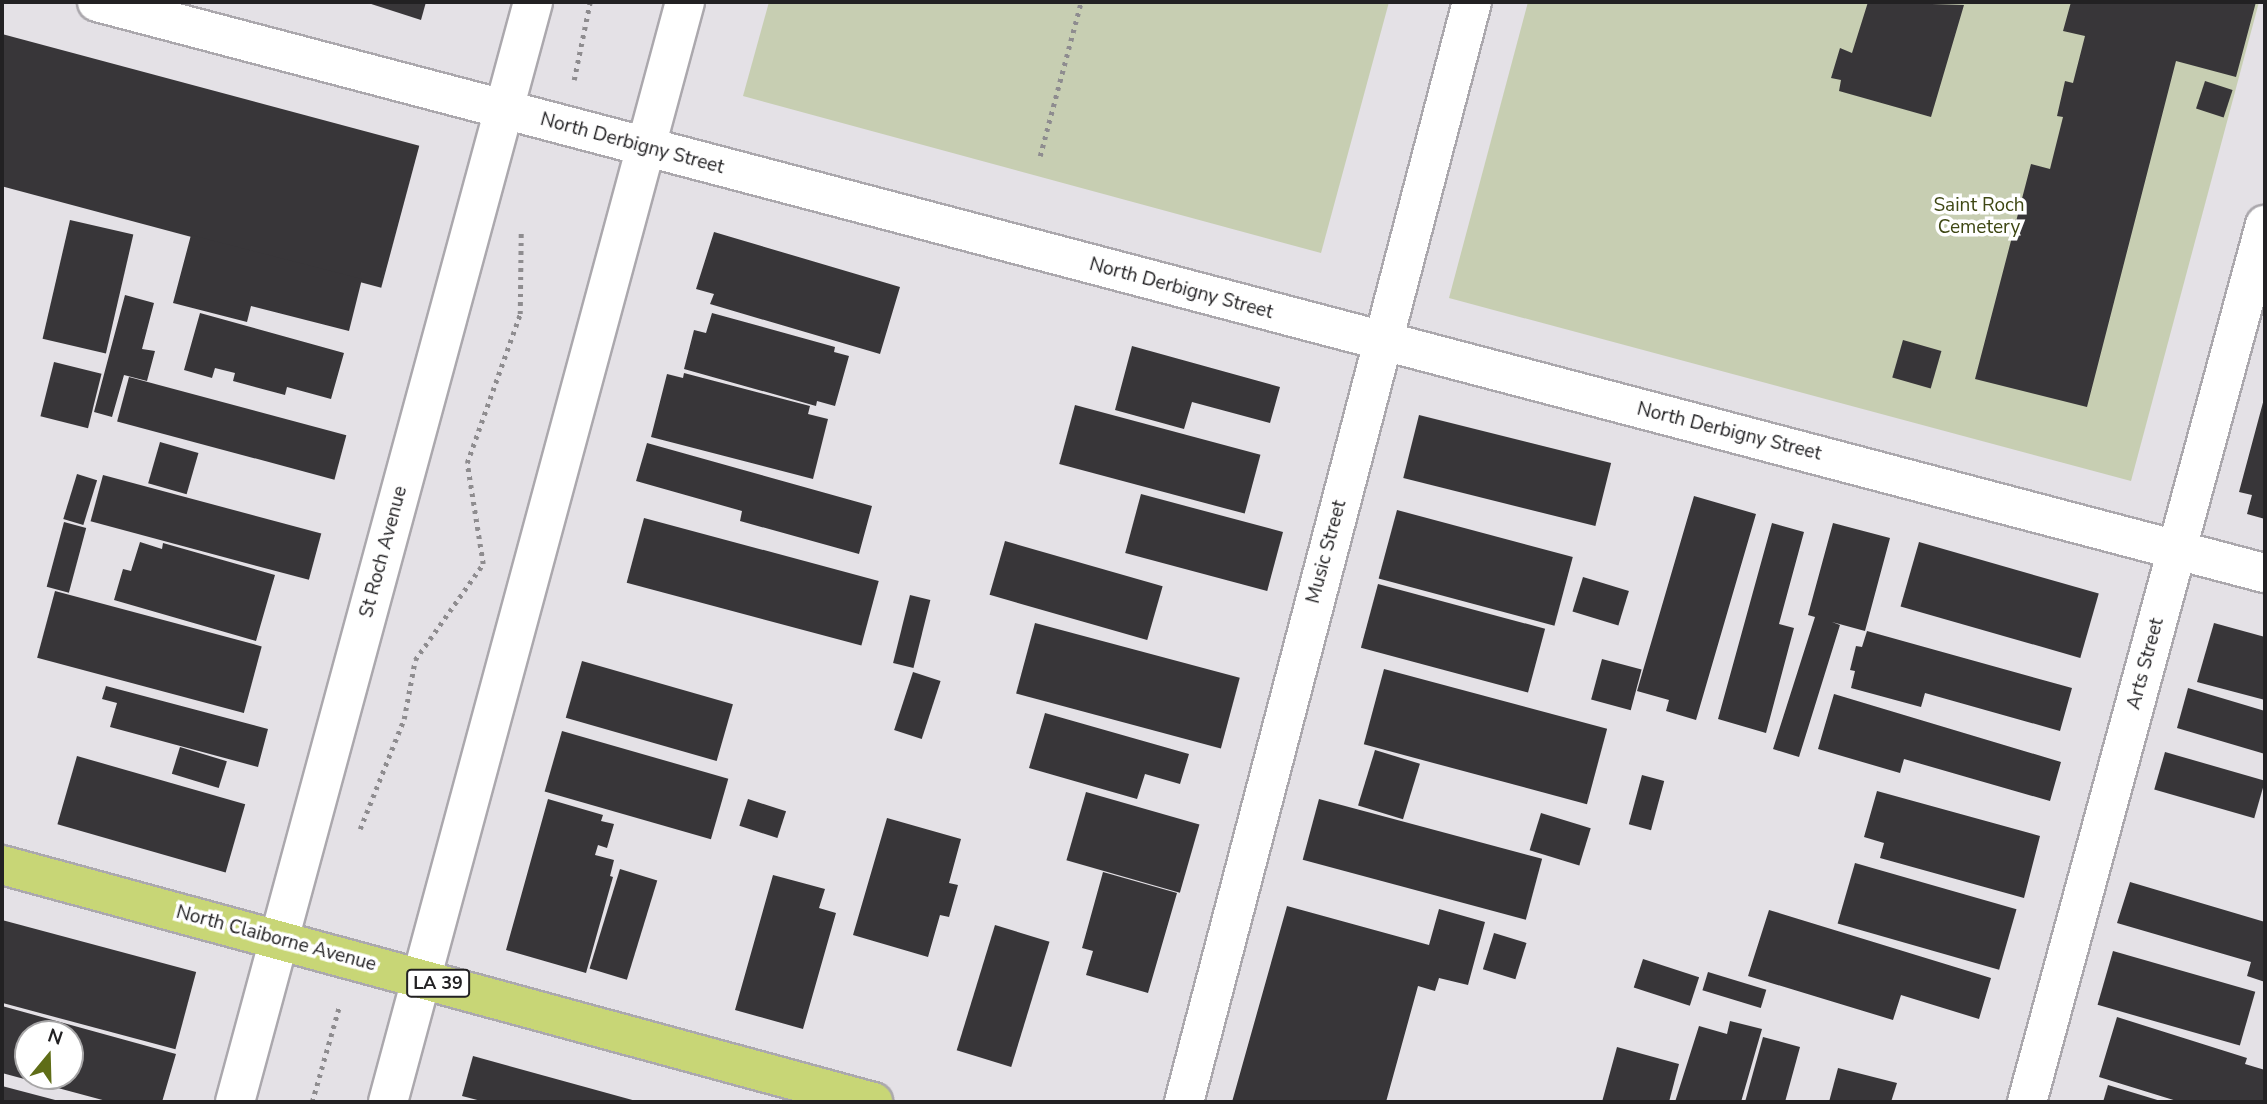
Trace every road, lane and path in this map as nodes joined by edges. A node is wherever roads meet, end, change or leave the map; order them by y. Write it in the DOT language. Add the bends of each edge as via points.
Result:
graph roads {
  1 [pos="97,2"];
  2 [pos="533,2"];
  3 [pos="590,2"];
  4 [pos="685,2"];
  5 [pos="1081,2"];
  6 [pos="1472,2"];
  7 [pos="504,110"];
  8 [pos="557,124"];
  9 [pos="646,148"];
  10 [pos="1040,156"];
  11 [pos="521,224"];
  12 [pos="2265,225"];
  13 [pos="1381,342"];
  14 [pos="2178,547"];
  15 [pos="2265,573"];
  16 [pos="357,836"];
  17 [pos="2,865"];
  18 [pos="279,939"];
  19 [pos="421,978"];
  20 [pos="339,1007"];
  21 [pos="235,1102"];
  22 [pos="312,1102"];
  23 [pos="388,1102"];
  24 [pos="873,1102"];
  25 [pos="1184,1102"];
  26 [pos="2027,1102"];
  1 -- 7 [label="street, North Derbigny Street"];
  2 -- 7 [label="street, St Roch Avenue"];
  3 -- 8 [label="path" via="577,74"];
  4 -- 9 [label="street"];
  5 -- 10 [label="path"];
  6 -- 13 [label="street, Music Street"];
  7 -- 8 [label="street, North Derbigny Street"];
  7 -- 18 [label="street, St Roch Avenue"];
  8 -- 9 [label="street, North Derbigny Street"];
  9 -- 13 [label="street, North Derbigny Street"];
  9 -- 19 [label="street"];
  11 -- 16 [label="path" via="520,314 467,463 484,564 415,660 404,719"];
  12 -- 14 [label="street, Arts Street"];
  13 -- 14 [label="street, North Derbigny Street"];
  13 -- 25 [label="street, Music Street"];
  14 -- 15 [label="street, North Derbigny Street"];
  14 -- 26 [label="street, Arts Street"];
  17 -- 18 [label="main road, North Claiborne Avenue / LA 39"];
  18 -- 19 [label="main road, North Claiborne Avenue / LA 39"];
  18 -- 21 [label="street, St Roch Avenue"];
  19 -- 23 [label="street"];
  19 -- 24 [label="main road, North Claiborne Avenue / LA 39"];
  20 -- 22 [label="path"];
}
